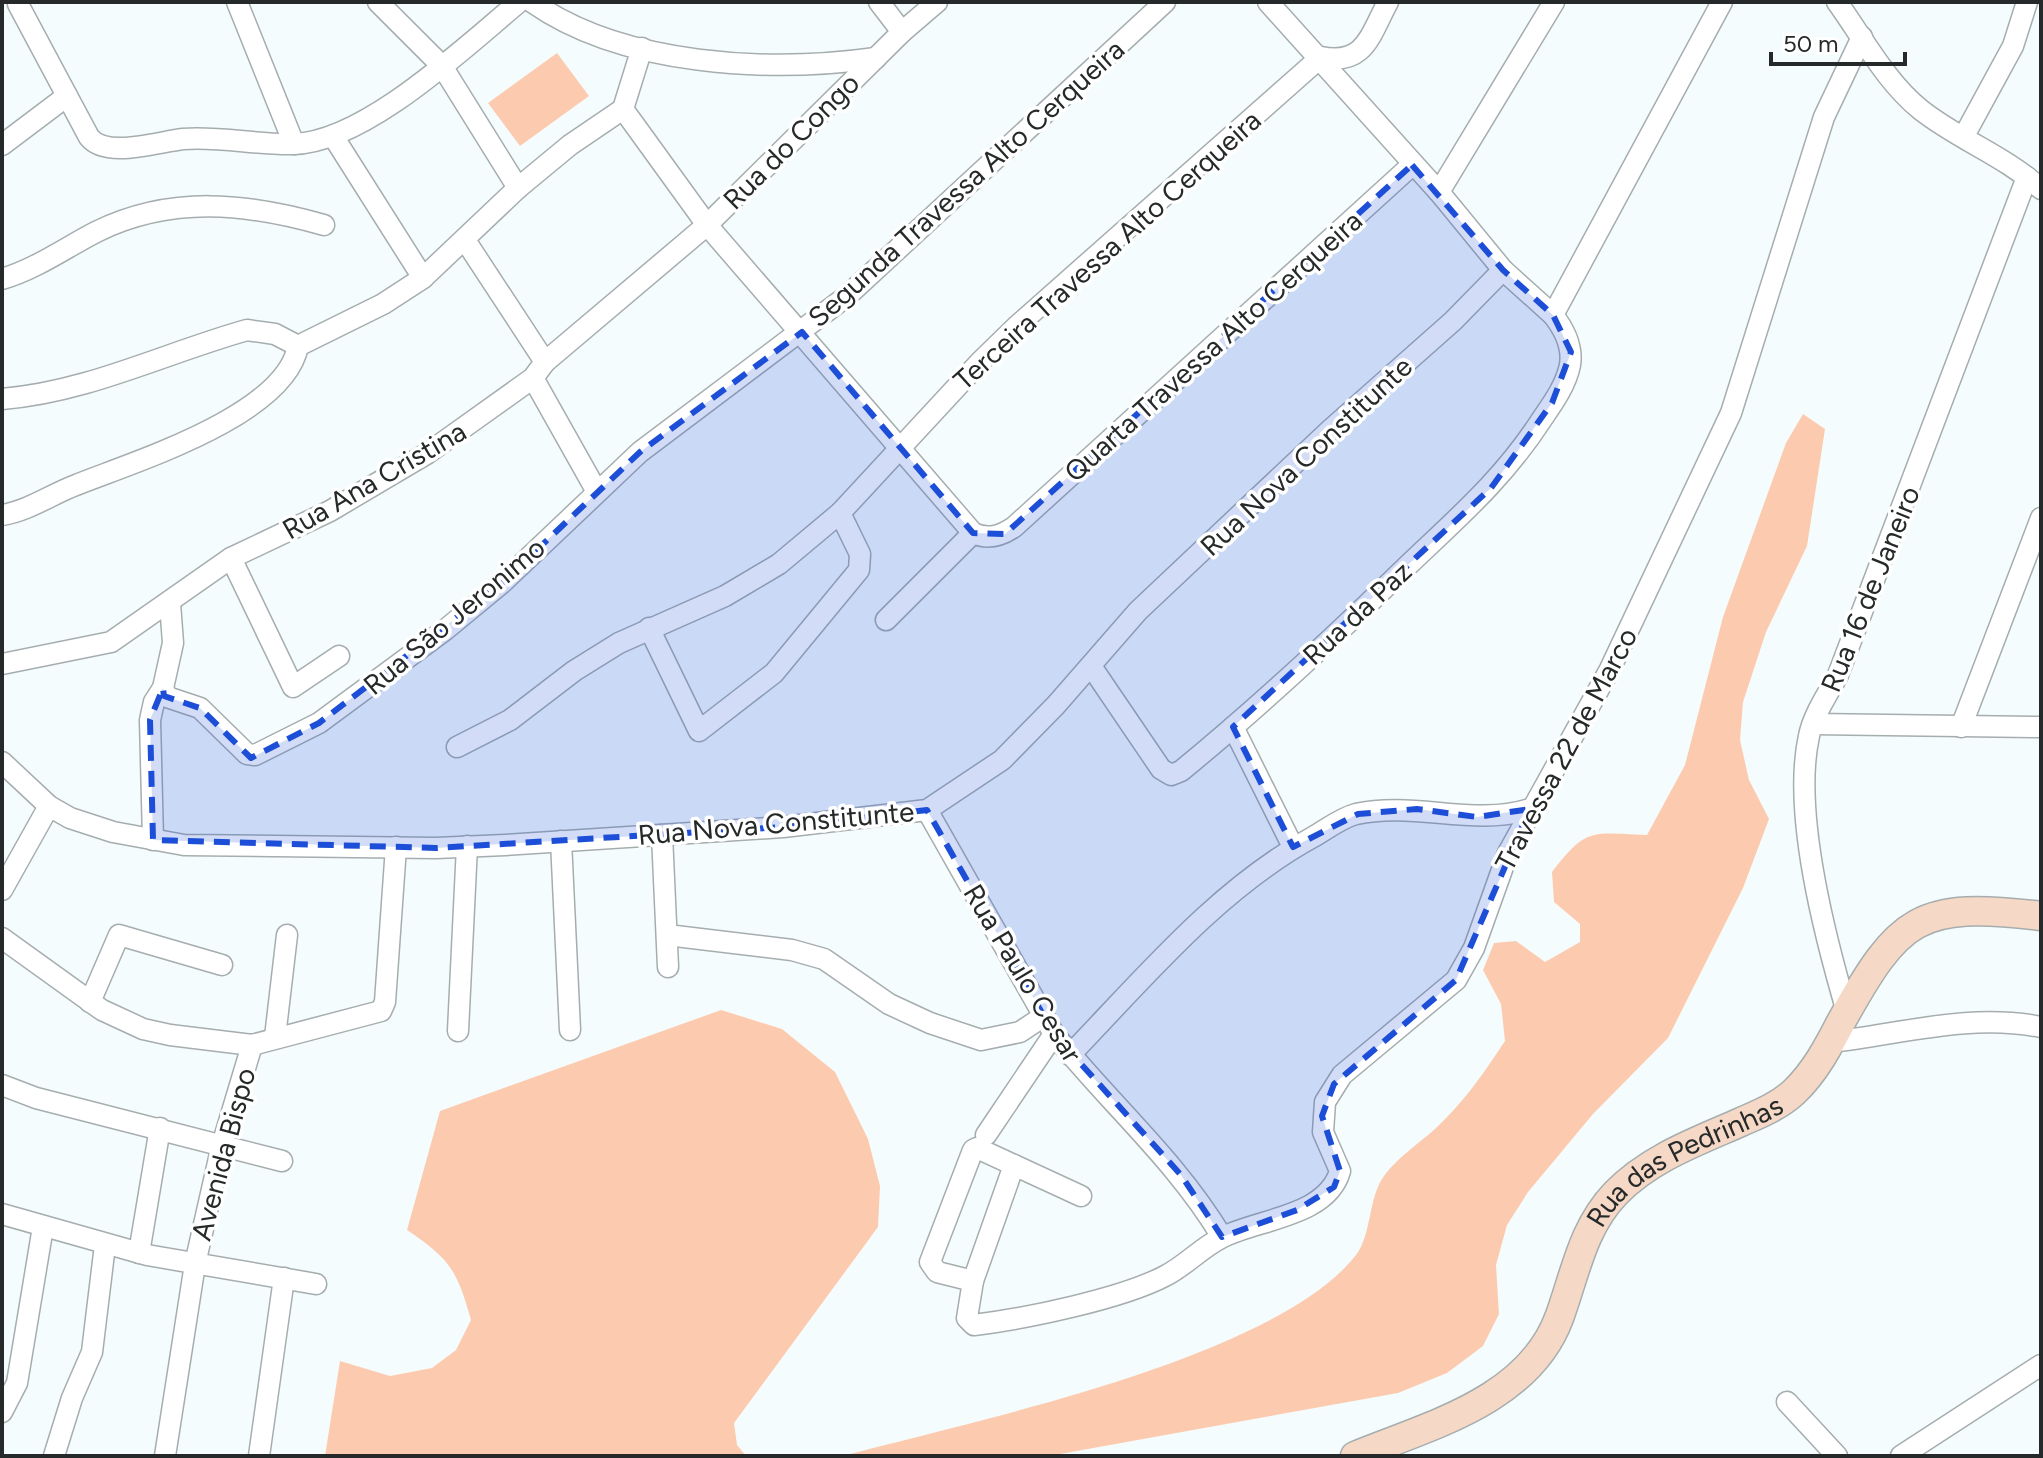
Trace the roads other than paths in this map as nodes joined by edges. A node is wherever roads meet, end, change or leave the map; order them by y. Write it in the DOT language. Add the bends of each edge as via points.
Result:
graph roads {
  1 [pos="237,2"];
  2 [pos="378,2"];
  3 [pos="519,2"];
  4 [pos="532,2"];
  5 [pos="879,2"];
  6 [pos="937,2"];
  7 [pos="1165,2"];
  8 [pos="1268,2"];
  9 [pos="1388,2"];
  10 [pos="1554,2"];
  11 [pos="1722,2"];
  12 [pos="1837,2"];
  13 [pos="2027,2"];
  14 [pos="14,7"];
  15 [pos="902,32"];
  16 [pos="1862,37"];
  17 [pos="642,48"];
  18 [pos="1321,57"];
  19 [pos="876,58"];
  20 [pos="442,66"];
  21 [pos="67,96"];
  22 [pos="623,109"];
  23 [pos="333,136"];
  24 [pos="1964,136"];
  25 [pos="294,144"];
  26 [pos="2,145"];
  27 [pos="1412,165"];
  28 [pos="2034,183"];
  29 [pos="518,188"];
  30 [pos="1439,192"];
  31 [pos="324,225"];
  32 [pos="707,225"];
  33 [pos="465,240"];
  34 [pos="1503,270"];
  35 [pos="423,278"];
  36 [pos="2,279"];
  37 [pos="1553,315"];
  38 [pos="802,332"];
  39 [pos="298,346"];
  40 [pos="539,370"];
  41 [pos="2,399"];
  42 [pos="898,448"];
  43 [pos="596,490"];
  44 [pos="840,513"];
  45 [pos="2,515"];
  46 [pos="2041,518"];
  47 [pos="973,533"];
  48 [pos="231,558"];
  49 [pos="170,603"];
  50 [pos="886,620"];
  51 [pos="649,628"];
  52 [pos="339,656"];
  53 [pos="2,664"];
  54 [pos="1091,666"];
  55 [pos="163,688"];
  56 [pos="1813,724"];
  57 [pos="1233,727"];
  58 [pos="1961,727"];
  59 [pos="2041,727"];
  60 [pos="457,747"];
  61 [pos="2,762"];
  62 [pos="49,806"];
  63 [pos="1530,809"];
  64 [pos="927,810"];
  65 [pos="662,835"];
  66 [pos="153,840"];
  67 [pos="561,841"];
  68 [pos="467,846"];
  69 [pos="396,847"];
  70 [pos="1293,847"];
  71 [pos="2,890"];
  72 [pos="2041,916"];
  73 [pos="287,935"];
  74 [pos="667,935"];
  75 [pos="2,938"];
  76 [pos="222,965"];
  77 [pos="668,967"];
  78 [pos="90,1002"];
  79 [pos="1847,1012"];
  80 [pos="1049,1025"];
  81 [pos="2041,1027"];
  82 [pos="570,1030"];
  83 [pos="458,1031"];
  84 [pos="275,1037"];
  85 [pos="1831,1042"];
  86 [pos="252,1045"];
  87 [pos="1070,1055"];
  88 [pos="2,1085"];
  89 [pos="160,1128"];
  90 [pos="981,1142"];
  91 [pos="222,1145"];
  92 [pos="282,1161"];
  93 [pos="1014,1165"];
  94 [pos="1081,1196"];
  95 [pos="2,1214"];
  96 [pos="43,1227"];
  97 [pos="1222,1237"];
  98 [pos="105,1245"];
  99 [pos="139,1253"];
  100 [pos="195,1264"];
  101 [pos="284,1278"];
  102 [pos="973,1281"];
  103 [pos="316,1284"];
  104 [pos="2041,1365"];
  105 [pos="1787,1402"];
  106 [pos="2,1412"];
  107 [pos="54,1456"];
  108 [pos="165,1456"];
  109 [pos="259,1456"];
  110 [pos="1355,1456"];
  111 [pos="1837,1456"];
  112 [pos="1901,1456"];
  1 -- 25 [label="street"];
  2 -- 20 [label="street"];
  3 -- 20 [label="street"];
  4 -- 17 [label="street, Rua do Congo" via="584,30"];
  5 -- 15 [label="street"];
  6 -- 15 [label="street, Rua do Congo"];
  7 -- 38 [label="street, Segunda Travessa Alto Cerqueira"];
  8 -- 18 [label="street"];
  9 -- 18 [label="street" via="1360,52 1343,62"];
  10 -- 30 [label="street"];
  11 -- 37 [label="street"];
  12 -- 16 [label="street"];
  13 -- 24 [label="street" via="2013,46"];
  14 -- 21 [label="street"];
  15 -- 19 [label="street, Rua do Congo"];
  16 -- 24 [label="street" via="1908,98"];
  16 -- 63 [label="street, Travessa 22 de Marco" via="1824,117 1731,413 1610,669"];
  17 -- 19 [label="street, Rua do Congo" via="767,66"];
  17 -- 22 [label="street"];
  18 -- 27 [label="street"];
  18 -- 42 [label="street, Terceira Travessa Alto Cerqueira" via="1018,325"];
  19 -- 32 [label="street, Rua do Congo"];
  20 -- 23 [label="street"];
  20 -- 29 [label="street"];
  21 -- 25 [label="street" via="98,146 209,138"];
  21 -- 26 [label="street"];
  22 -- 29 [label="street"];
  22 -- 32 [label="street"];
  23 -- 25 [label="street"];
  23 -- 35 [label="street"];
  24 -- 28 [label="street"];
  27 -- 30 [label="street"];
  27 -- 47 [label="street, Quarta Travessa Alto Cerqueira" via="1014,527 988,538"];
  28 -- 56 [label="street, Rua 16 de Janeiro" via="1838,675"];
  29 -- 33 [label="street"];
  30 -- 34 [label="street"];
  31 -- 36 [label="street" via="233,205 174,208 99,231"];
  32 -- 38 [label="street"];
  32 -- 40 [label="street, Rua Ana Cristina"];
  33 -- 35 [label="street"];
  33 -- 40 [label="street"];
  34 -- 37 [label="street"];
  34 -- 54 [label="street, Rua Nova Constitunte" via="1138,611"];
  35 -- 39 [label="street"];
  37 -- 57 [label="street, Rua da Paz" via="1565,332 1570,367 1512,463"];
  38 -- 42 [label="street"];
  38 -- 43 [label="street, Rua São Jeronimo"];
  39 -- 41 [label="street" via="275,334 247,330 75,387"];
  39 -- 45 [label="street" via="281,376 231,418 171,448"];
  40 -- 43 [label="street"];
  40 -- 48 [label="street, Rua Ana Cristina" via="417,460 330,511"];
  42 -- 44 [label="street, Terceira Travessa Alto Cerqueira"];
  42 -- 47 [label="street"];
  43 -- 55 [label="street, Rua São Jeronimo" via="503,582 402,665 319,723 255,755 240,749 200,708 167,697"];
  44 -- 51 [label="street, Terceira Travessa Alto Cerqueira" via="763,575"];
  44 -- 51 [label="street" via="860,554 859,570 774,673 699,731"];
  46 -- 58 [label="street"];
  47 -- 50 [label="street"];
  48 -- 49 [label="street, Rua Ana Cristina"];
  48 -- 52 [label="street" via="293,687"];
  49 -- 53 [label="street, Rua Ana Cristina" via="111,642"];
  49 -- 55 [label="street" via="173,643"];
  51 -- 60 [label="street, Terceira Travessa Alto Cerqueira" via="574,671 510,720"];
  54 -- 57 [label="street, Rua da Paz" via="1166,774 1181,771"];
  54 -- 64 [label="street, Rua Nova Constitunte" via="1002,760"];
  55 -- 66 [label="street" via="150,720"];
  56 -- 58 [label="street"];
  56 -- 79 [label="street, Rua 16 de Janeiro" via="1802,791"];
  57 -- 70 [label="street"];
  58 -- 59 [label="street"];
  61 -- 62 [label="street, Rua Nova Constitunte"];
  62 -- 66 [label="street, Rua Nova Constitunte" via="92,826"];
  62 -- 71 [label="street"];
  63 -- 70 [label="street" via="1477,817 1417,809 1358,814"];
  63 -- 97 [label="street, Travessa 22 de Marco" via="1456,980 1334,1084 1322,1116 1323,1132 1340,1171 1334,1187 1297,1210"];
  64 -- 65 [label="street, Rua Nova Constitunte"];
  64 -- 80 [label="street, Rua Paulo Cesar"];
  65 -- 67 [label="street, Rua Nova Constitunte"];
  65 -- 74 [label="street"];
  66 -- 69 [label="street, Rua Nova Constitunte" via="184,845"];
  67 -- 68 [label="street, Rua Nova Constitunte"];
  67 -- 82 [label="street"];
  68 -- 69 [label="street, Rua Nova Constitunte"];
  68 -- 83 [label="street"];
  69 -- 84 [label="street" via="381,1011"];
  70 -- 87 [label="street" via="1229,895"];
  72 -- 79 [label="main road, Rua das Pedrinhas" via="1964,910 1923,918 1891,942"];
  73 -- 84 [label="street"];
  74 -- 77 [label="street"];
  74 -- 80 [label="street" via="792,950 824,959 889,1004 981,1040"];
  75 -- 78 [label="street"];
  76 -- 78 [label="street" via="119,935"];
  78 -- 86 [label="street" via="143,1029"];
  79 -- 85 [label="main road, Rua das Pedrinhas"];
  80 -- 87 [label="street, Rua Paulo Cesar"];
  80 -- 90 [label="street"];
  81 -- 85 [label="street" via="1970,1020"];
  84 -- 86 [label="street"];
  85 -- 110 [label="main road, Rua das Pedrinhas" via="1792,1095 1656,1161 1616,1193 1583,1244 1552,1334 1517,1378 1470,1408"];
  86 -- 91 [label="street, Avenida Bispo"];
  87 -- 97 [label="street, Rua Paulo Cesar" via="1181,1175"];
  88 -- 89 [label="street"];
  89 -- 91 [label="street"];
  89 -- 99 [label="street"];
  90 -- 93 [label="street"];
  90 -- 102 [label="street" via="970,1154 930,1262 937,1272"];
  91 -- 92 [label="street"];
  91 -- 100 [label="street, Avenida Bispo"];
  93 -- 94 [label="street"];
  93 -- 102 [label="street"];
  95 -- 96 [label="street"];
  96 -- 98 [label="street"];
  96 -- 106 [label="street" via="17,1383"];
  97 -- 102 [label="street, Travessa 22 de Marco" via="1152,1282 1008,1321 974,1325 967,1318"];
  98 -- 99 [label="street"];
  98 -- 107 [label="street" via="92,1352"];
  99 -- 100 [label="street"];
  100 -- 101 [label="street"];
  100 -- 108 [label="street, Avenida Bispo"];
  101 -- 103 [label="street"];
  101 -- 109 [label="street"];
  104 -- 112 [label="street"];
  105 -- 111 [label="street"];
}
